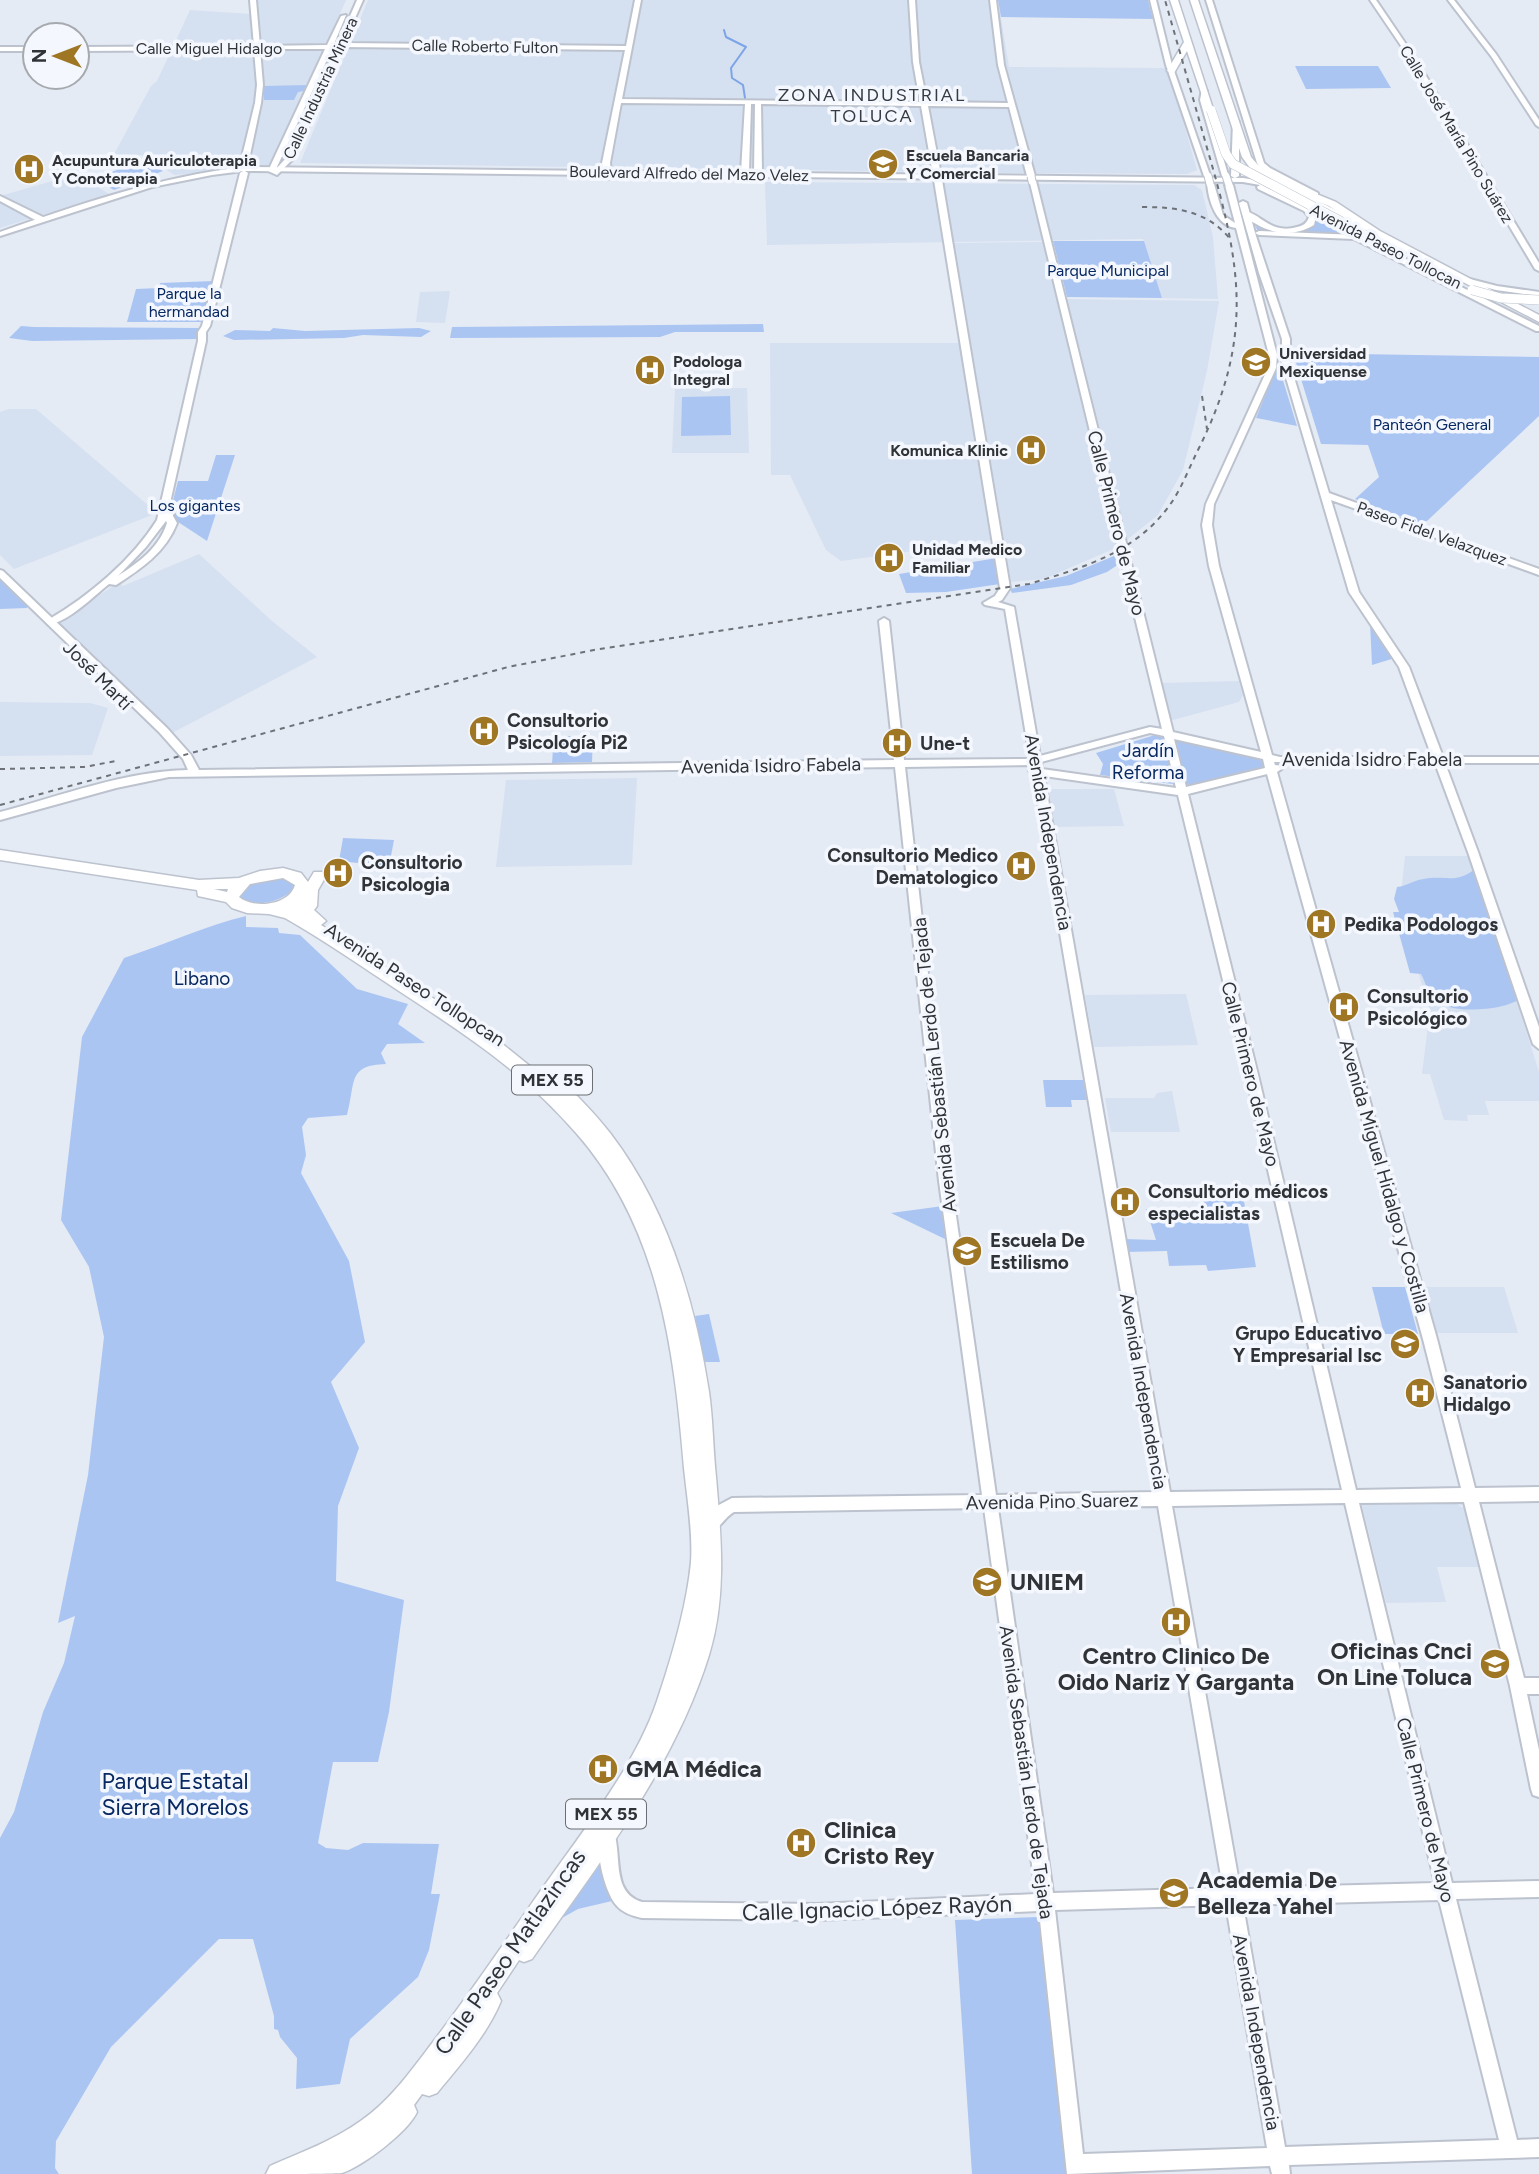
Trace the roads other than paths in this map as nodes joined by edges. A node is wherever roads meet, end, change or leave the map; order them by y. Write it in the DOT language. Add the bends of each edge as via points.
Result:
graph roads {
  1 [pos="254,0"];
  2 [pos="351,0"];
  3 [pos="360,0"];
  4 [pos="638,0"];
  5 [pos="912,0"];
  6 [pos="993,0"];
  7 [pos="1153,0"];
  8 [pos="1174,0"];
  9 [pos="1194,0"];
  10 [pos="1209,0"];
  11 [pos="1373,0"];
  12 [pos="1451,0"];
  13 [pos="1221,35"];
  14 [pos="1187,44"];
  15 [pos="341,45"];
  16 [pos="256,47"];
  17 [pos="330,47"];
  18 [pos="91,48"];
  19 [pos="629,48"];
  20 [pos="0,49"];
  21 [pos="21,49"];
  22 [pos="1211,53"];
  23 [pos="1171,71"];
  24 [pos="1204,91"];
  25 [pos="1225,94"];
  26 [pos="307,99"];
  27 [pos="317,99"];
  28 [pos="619,101"];
  29 [pos="748,103"];
  30 [pos="758,103"];
  31 [pos="923,105"];
  32 [pos="1013,105"];
  33 [pos="1245,116"];
  34 [pos="1236,122"];
  35 [pos="1539,125"];
  36 [pos="280,157"];
  37 [pos="291,157"];
  38 [pos="244,171"];
  39 [pos="275,171"];
  40 [pos="745,172"];
  41 [pos="758,172"];
  42 [pos="607,174"];
  43 [pos="1231,176"];
  44 [pos="1233,186"];
  45 [pos="0,198"];
  46 [pos="1325,200"];
  47 [pos="1307,209"];
  48 [pos="1246,213"];
  49 [pos="42,220"];
  50 [pos="1234,226"];
  51 [pos="0,233"];
  52 [pos="1359,233"];
  53 [pos="1256,235"];
  54 [pos="0,240"];
  55 [pos="1377,241"];
  56 [pos="1393,255"];
  57 [pos="1539,269"];
  58 [pos="1465,279"];
  59 [pos="1472,290"];
  60 [pos="1538,301"];
  61 [pos="1539,319"];
  62 [pos="1539,327"];
  63 [pos="1271,361"];
  64 [pos="1285,361"];
  65 [pos="1237,437"];
  66 [pos="1324,494"];
  67 [pos="166,520"];
  68 [pos="1214,566"];
  69 [pos="1539,572"];
  70 [pos="0,573"];
  71 [pos="36,608"];
  72 [pos="884,621"];
  73 [pos="51,622"];
  74 [pos="1167,735"];
  75 [pos="167,737"];
  76 [pos="198,754"];
  77 [pos="1268,757"];
  78 [pos="1539,760"];
  79 [pos="1441,764"];
  80 [pos="1539,766"];
  81 [pos="900,767"];
  82 [pos="1038,767"];
  83 [pos="194,769"];
  84 [pos="1271,770"];
  85 [pos="1181,792"];
  86 [pos="77,798"];
  87 [pos="0,816"];
  88 [pos="0,824"];
  89 [pos="0,857"];
  90 [pos="319,876"];
  91 [pos="240,883"];
  92 [pos="298,896"];
  93 [pos="231,898"];
  94 [pos="264,907"];
  95 [pos="314,918"];
  96 [pos="498,1043"];
  97 [pos="1539,1044"];
  98 [pos="678,1337"];
  99 [pos="695,1408"];
  100 [pos="706,1482"];
  101 [pos="1539,1494"];
  102 [pos="1471,1495"];
  103 [pos="1352,1497"];
  104 [pos="1163,1500"];
  105 [pos="990,1502"];
  106 [pos="732,1505"];
  107 [pos="711,1525"];
  108 [pos="1518,1686"];
  109 [pos="1539,1686"];
  110 [pos="1539,1789"];
  111 [pos="607,1836"];
  112 [pos="1539,1889"];
  113 [pos="1447,1891"];
  114 [pos="1233,1896"];
  115 [pos="1046,1902"];
  116 [pos="1539,2148"];
  117 [pos="1510,2149"];
  118 [pos="1280,2166"];
  119 [pos="1075,2168"];
  120 [pos="278,2174"];
  121 [pos="319,2174"];
  1 -- 16 [label="main road"];
  2 -- 17 [label="main road, Calle Industria Minera"];
  3 -- 15 [label="main road, Calle Industria Minera"];
  4 -- 19 [label="main road"];
  5 -- 31 [label="main road"];
  6 -- 32 [label="main road, Calle Primero de Mayo" via="1001,65"];
  7 -- 23 [label="main road"];
  8 -- 14 [label="highway, Avenida Paseo Tollocan"];
  9 -- 22 [label="highway, Avenida Paseo Tollocan"];
  10 -- 13 [label="main road, Avenida Paseo Tollocan"];
  11 -- 57 [label="main road, Calle José María Pino Suárez"];
  12 -- 35 [label="main road"];
  13 -- 22 [label="highway"];
  13 -- 33 [label="main road, Avenida Paseo Tollocan"];
  14 -- 23 [label="highway"];
  14 -- 24 [label="highway, Avenida Paseo Tollocan"];
  15 -- 17 [label="main road, Calle Miguel Hidalgo"];
  15 -- 19 [label="main road, Calle Roberto Fulton"];
  15 -- 27 [label="main road, Calle Industria Minera"];
  16 -- 17 [label="main road, Calle Miguel Hidalgo"];
  16 -- 18 [label="main road, Calle Miguel Hidalgo"];
  16 -- 38 [label="main road" via="260,85"];
  17 -- 26 [label="main road, Calle Industria Minera"];
  19 -- 28 [label="main road"];
  20 -- 21 [label="main road"];
  22 -- 25 [label="highway, Avenida Paseo Tollocan"];
  23 -- 50 [label="main road" via="1220,216"];
  24 -- 43 [label="main road" via="1203,100"];
  24 -- 52 [label="highway, Avenida Paseo Tollocan, bridge" via="1233,164"];
  25 -- 33 [label="highway"];
  25 -- 34 [label="highway, Avenida Paseo Tollocan"];
  26 -- 27 [label="main road"];
  26 -- 36 [label="main road, Calle Industria Minera"];
  27 -- 37 [label="main road, Calle Industria Minera"];
  28 -- 29 [label="main road"];
  28 -- 42 [label="main road"];
  29 -- 30 [label="main road"];
  29 -- 40 [label="main road"];
  30 -- 31 [label="main road"];
  30 -- 41 [label="main road"];
  31 -- 32 [label="main road"];
  31 -- 82 [label="main road, Avenida Independencia" via="1005,588 999,598 988,603 1009,607"];
  32 -- 74 [label="main road, Calle Primero de Mayo"];
  33 -- 46 [label="main road, Avenida Paseo Tollocan" via="1264,167"];
  34 -- 43 [label="main road"];
  34 -- 46 [label="highway, Avenida Paseo Tollocan" via="1255,169"];
  36 -- 37 [label="main road"];
  36 -- 39 [label="main road, Calle Industria Minera"];
  37 -- 39 [label="main road, Calle Industria Minera"];
  38 -- 39 [label="main road, Boulevard Alfredo del Mazo Velez"];
  38 -- 49 [label="main road, Boulevard Alfredo del Mazo Velez" via="199,173 159,182"];
  38 -- 54 [label="main road, Boulevard Alfredo del Mazo Velez" via="162,187"];
  38 -- 67 [label="main road" via="202,332"];
  39 -- 42 [label="main road, Boulevard Alfredo del Mazo Velez"];
  40 -- 41 [label="main road, Boulevard Alfredo del Mazo Velez"];
  40 -- 42 [label="main road, Boulevard Alfredo del Mazo Velez"];
  41 -- 55 [label="main road, Boulevard Alfredo del Mazo Velez" via="1251,181 1297,194"];
  42 -- 47 [label="main road, Boulevard Alfredo del Mazo Velez" via="1241,184 1262,188"];
  43 -- 44 [label="main road"];
  44 -- 48 [label="main road"];
  44 -- 63 [label="main road"];
  45 -- 49 [label="main road"];
  46 -- 55 [label="highway, Avenida Paseo Tollocan"];
  47 -- 48 [label="main road" via="1311,223 1290,231 1264,227"];
  47 -- 52 [label="main road, Boulevard Alfredo del Mazo Velez"];
  48 -- 53 [label="main road"];
  49 -- 51 [label="main road, Boulevard Alfredo del Mazo Velez"];
  52 -- 55 [label="highway, Avenida Paseo Tollocan"];
  53 -- 55 [label="main road"];
  53 -- 64 [label="main road" via="1286,339"];
  55 -- 56 [label="highway"];
  55 -- 58 [label="highway, Avenida Paseo Tollocan"];
  55 -- 59 [label="highway, Avenida Paseo Tollocan"];
  56 -- 62 [label="main road, Avenida Paseo Tollocan"];
  58 -- 60 [label="main road"];
  58 -- 61 [label="highway, Avenida Paseo Tollocan"];
  59 -- 60 [label="highway, bridge"];
  59 -- 62 [label="highway, Avenida Paseo Tollocan, bridge"];
  63 -- 64 [label="main road"];
  63 -- 65 [label="main road, Avenida Miguel Hidalgo y Costilla" via="1272,368"];
  64 -- 66 [label="main road"];
  65 -- 68 [label="main road, Avenida Miguel Hidalgo y Costilla" via="1202,513 1206,553"];
  66 -- 69 [label="main road, Paseo Fidel Velazquez"];
  66 -- 79 [label="main road" via="1354,592 1400,659"];
  67 -- 73 [label="main road" via="172,523 169,533 149,556"];
  68 -- 77 [label="main road, Avenida Miguel Hidalgo y Costilla"];
  70 -- 71 [label="main road, José Martí"];
  71 -- 73 [label="main road, José Martí"];
  71 -- 75 [label="main road, José Martí" via="98,676"];
  72 -- 81 [label="main road, Avenida Sebastián Lerdo de Tejada"];
  73 -- 75 [label="main road, José Martí"];
  74 -- 77 [label="main road, Avenida Isidro Fabela"];
  74 -- 82 [label="main road, Avenida Isidro Fabela" via="1150,730"];
  74 -- 85 [label="main road, Calle Primero de Mayo"];
  75 -- 83 [label="main road, José Martí"];
  76 -- 83 [label="main road"];
  77 -- 79 [label="main road, Avenida Isidro Fabela"];
  77 -- 84 [label="main road, Avenida Miguel Hidalgo y Costilla"];
  78 -- 79 [label="main road, Avenida Isidro Fabela"];
  79 -- 80 [label="main road, Avenida Isidro Fabela"];
  79 -- 84 [label="main road, Avenida Isidro Fabela"];
  79 -- 97 [label="main road"];
  81 -- 82 [label="main road, Avenida Isidro Fabela"];
  81 -- 83 [label="main road, Avenida Isidro Fabela"];
  81 -- 86 [label="main road, Avenida Isidro Fabela" via="190,780"];
  81 -- 105 [label="main road, Avenida Sebastián Lerdo de Tejada" via="945,1181"];
  82 -- 85 [label="main road, Avenida Isidro Fabela"];
  82 -- 104 [label="main road, Avenida Independencia"];
  83 -- 86 [label="main road, Avenida Isidro Fabela" via="145,777"];
  84 -- 85 [label="main road, Avenida Isidro Fabela"];
  84 -- 102 [label="main road, Avenida Miguel Hidalgo y Costilla"];
  85 -- 103 [label="main road, Calle Primero de Mayo"];
  86 -- 87 [label="main road, Avenida Isidro Fabela"];
  86 -- 88 [label="main road, Avenida Isidro Fabela"];
  89 -- 91 [label="highway" via="199,885"];
  89 -- 93 [label="highway"];
  90 -- 95 [label="highway" via="309,898"];
  91 -- 92 [label="highway, Avenida Paseo Tollopcan" via="291,874 302,884"];
  91 -- 93 [label="highway"];
  92 -- 94 [label="highway" via="286,904"];
  92 -- 95 [label="highway, Avenida Paseo Tollopcan / MEX 55" via="302,908"];
  93 -- 94 [label="highway, Avenida Paseo Tollopcan" via="244,908"];
  94 -- 96 [label="highway, Avenida Paseo Tollopcan / MEX 55" via="290,914 316,929"];
  95 -- 96 [label="highway, Avenida Paseo Tollopcan / MEX 55"];
  96 -- 98 [label="highway, Avenida Paseo Tollopcan / MEX 55" via="578,1123 625,1189 654,1247"];
  96 -- 99 [label="highway, Avenida Paseo Tollopcan / MEX 55" via="572,1099 641,1193 671,1264 689,1335"];
  98 -- 99 [label="highway, Calle Paseo Matlazincas / MEX 55"];
  99 -- 100 [label="highway, Avenida Paseo Tollopcan / MEX 55"];
  99 -- 120 [label="highway, Calle Paseo Matlazincas / MEX 55" via="700,1575 667,1702 646,1752 482,1995 412,2088 389,2113 352,2141"];
  100 -- 106 [label="main road"];
  100 -- 107 [label="highway, Avenida Paseo Tollopcan / MEX 55"];
  101 -- 102 [label="main road, Avenida Pino Suarez"];
  102 -- 103 [label="main road, Avenida Pino Suarez"];
  102 -- 108 [label="main road, Avenida Miguel Hidalgo y Costilla"];
  103 -- 104 [label="main road, Avenida Pino Suarez"];
  103 -- 113 [label="main road, Calle Primero de Mayo"];
  104 -- 105 [label="main road, Avenida Pino Suarez"];
  104 -- 114 [label="main road, Avenida Independencia"];
  105 -- 106 [label="main road, Avenida Pino Suarez"];
  105 -- 115 [label="main road, Avenida Sebastián Lerdo de Tejada"];
  106 -- 107 [label="main road"];
  107 -- 111 [label="highway, Calle Paseo Matlazincas / MEX 55" via="714,1586 700,1653 659,1752"];
  108 -- 109 [label="main road"];
  108 -- 110 [label="main road, Avenida Miguel Hidalgo y Costilla"];
  111 -- 115 [label="main road, Calle Ignacio López Rayón" via="616,1891 636,1910 788,1913"];
  111 -- 121 [label="highway, Calle Paseo Matlazincas / MEX 55" via="463,2043 423,2092 369,2144"];
  112 -- 113 [label="main road, Calle Ignacio López Rayón"];
  113 -- 114 [label="main road, Calle Ignacio López Rayón"];
  113 -- 117 [label="main road, Calle Primero de Mayo"];
  114 -- 115 [label="main road, Calle Ignacio López Rayón"];
  114 -- 118 [label="main road, Avenida Independencia"];
  115 -- 119 [label="main road, Avenida Sebastián Lerdo de Tejada"];
  116 -- 117 [label="main road"];
  117 -- 118 [label="main road"];
  118 -- 119 [label="main road"];
}
